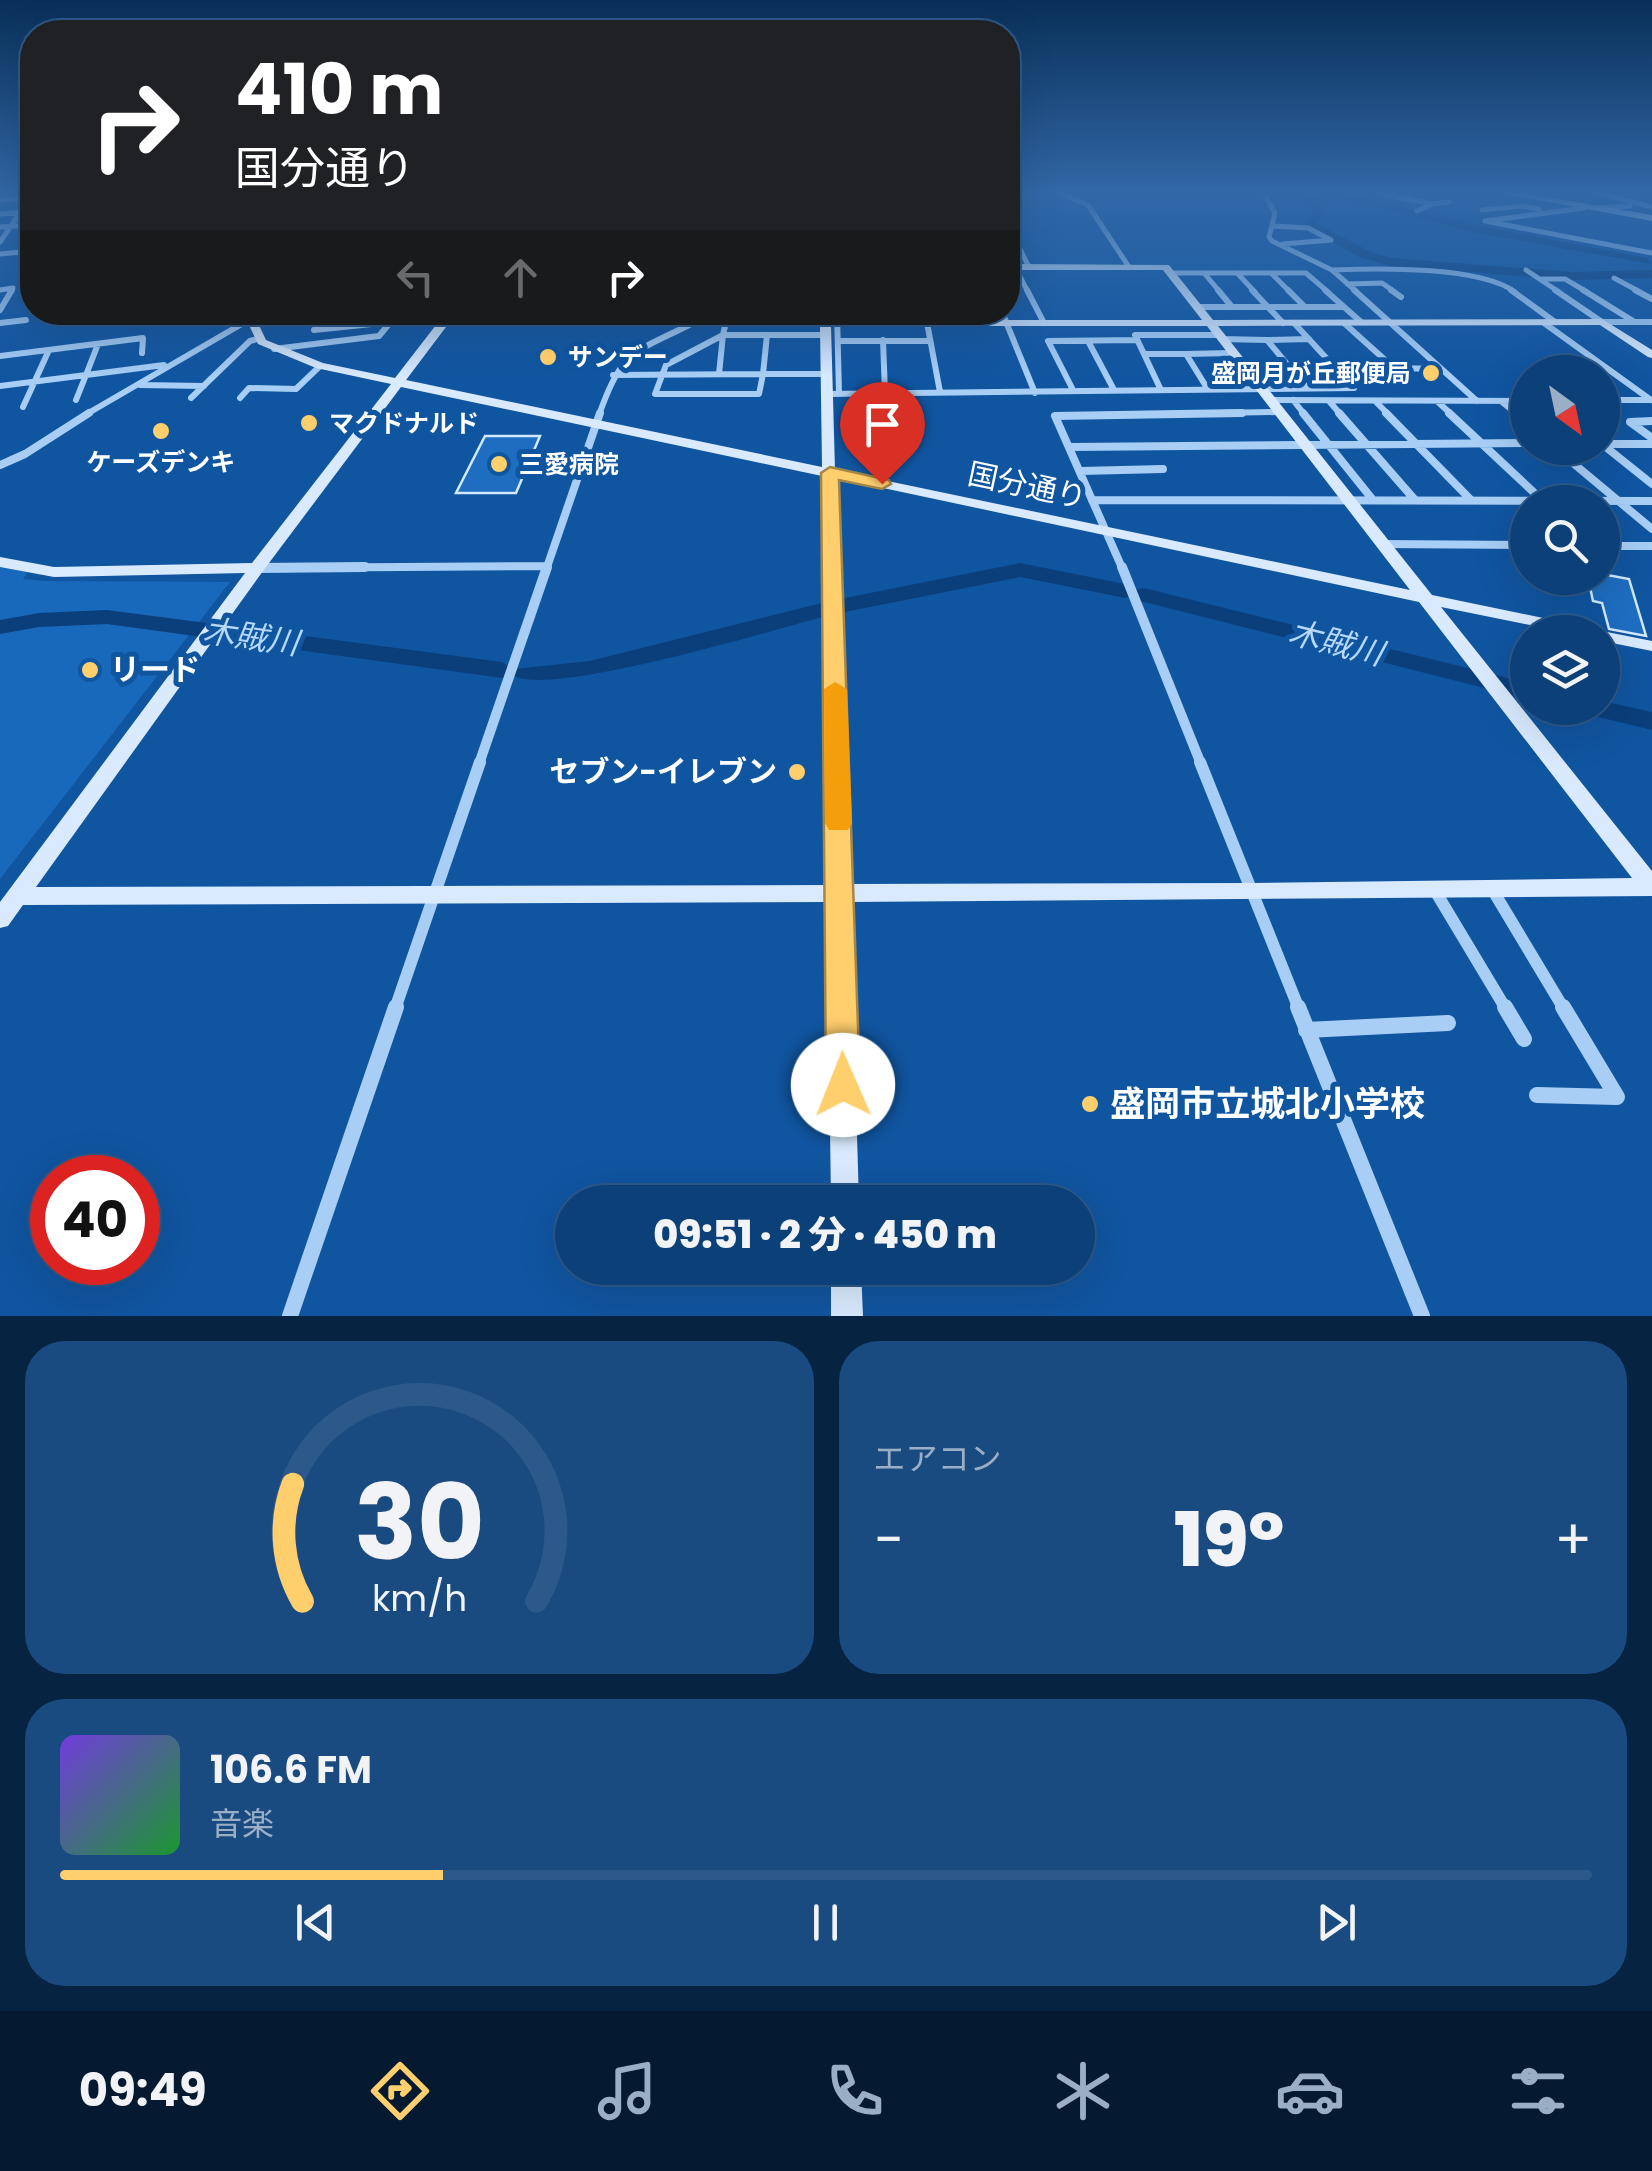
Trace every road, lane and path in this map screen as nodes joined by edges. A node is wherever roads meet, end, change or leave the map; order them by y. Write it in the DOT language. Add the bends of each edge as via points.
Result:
graph roads {
  1 [pos="1023,254"];
  2 [pos="1121,254"];
  3 [pos="1301,254"];
  4 [pos="1020,267"];
  5 [pos="1029,267"];
  6 [pos="1129,267"];
  7 [pos="1332,270"];
  8 [pos="1528,272"];
  9 [pos="1169,273"];
  10 [pos="1204,273"];
  11 [pos="1237,273"];
  12 [pos="1272,273"];
  13 [pos="1614,278"];
  14 [pos="1539,279"];
  15 [pos="1020,281"];
  16 [pos="1346,284"];
  17 [pos="0,290"];
  18 [pos="1401,297"];
  19 [pos="1652,299"];
  20 [pos="1268,306"];
  21 [pos="1343,306"];
  22 [pos="1196,307"];
  23 [pos="1232,307"];
  24 [pos="1304,307"];
  25 [pos="0,310"];
  26 [pos="1020,320"];
  27 [pos="1344,322"];
  28 [pos="1361,322"];
  29 [pos="1387,322"];
  30 [pos="1550,322"];
  31 [pos="1602,322"];
  32 [pos="1634,322"];
  33 [pos="1652,322"];
  34 [pos="1044,323"];
  35 [pos="1128,323"];
  36 [pos="1208,323"];
  37 [pos="1288,323"];
  38 [pos="240,325"];
  39 [pos="255,325"];
  40 [pos="312,325"];
  41 [pos="362,325"];
  42 [pos="388,325"];
  43 [pos="442,325"];
  44 [pos="689,325"];
  45 [pos="725,325"];
  46 [pos="726,325"];
  47 [pos="730,325"];
  48 [pos="831,325"];
  49 [pos="927,325"];
  50 [pos="1007,325"];
  51 [pos="314,330"];
  52 [pos="767,335"];
  53 [pos="1220,337"];
  54 [pos="260,338"];
  55 [pos="1136,338"];
  56 [pos="1309,339"];
  57 [pos="883,340"];
  58 [pos="930,340"];
  59 [pos="1267,340"];
  60 [pos="1088,341"];
  61 [pos="98,344"];
  62 [pos="319,344"];
  63 [pos="274,349"];
  64 [pos="49,350"];
  65 [pos="1232,353"];
  66 [pos="142,354"];
  67 [pos="1144,354"];
  68 [pos="1186,354"];
  69 [pos="1652,355"];
  70 [pos="0,356"];
  71 [pos="170,364"];
  72 [pos="320,366"];
  73 [pos="1440,369"];
  74 [pos="664,374"];
  75 [pos="718,374"];
  76 [pos="764,374"];
  77 [pos="827,374"];
  78 [pos="86,375"];
  79 [pos="613,375"];
  80 [pos="398,381"];
  81 [pos="34,382"];
  82 [pos="136,385"];
  83 [pos="0,386"];
  84 [pos="204,386"];
  85 [pos="1072,388"];
  86 [pos="1113,388"];
  87 [pos="1160,388"];
  88 [pos="1208,388"];
  89 [pos="1260,388"];
  90 [pos="1307,388"];
  91 [pos="940,392"];
  92 [pos="885,393"];
  93 [pos="1035,393"];
  94 [pos="833,394"];
  95 [pos="192,398"];
  96 [pos="240,398"];
  97 [pos="76,400"];
  98 [pos="1269,400"];
  99 [pos="1294,400"];
  100 [pos="1330,400"];
  101 [pos="1375,401"];
  102 [pos="1438,401"];
  103 [pos="1478,401"];
  104 [pos="1500,401"];
  105 [pos="1510,401"];
  106 [pos="1620,401"];
  107 [pos="1650,402"];
  108 [pos="23,407"];
  109 [pos="1510,409"];
  110 [pos="1279,412"];
  111 [pos="1652,421"];
  112 [pos="595,424"];
  113 [pos="1652,441"];
  114 [pos="1302,442"];
  115 [pos="1326,442"];
  116 [pos="1365,442"];
  117 [pos="1414,442"];
  118 [pos="1482,443"];
  119 [pos="1510,443"];
  120 [pos="1620,443"];
  121 [pos="1070,447"];
  122 [pos="1620,458"];
  123 [pos="0,465"];
  124 [pos="1575,465"];
  125 [pos="1163,469"];
  126 [pos="1080,471"];
  127 [pos="830,473"];
  128 [pos="1652,484"];
  129 [pos="1527,485"];
  130 [pos="1599,485"];
  131 [pos="1092,500"];
  132 [pos="1348,500"];
  133 [pos="1373,500"];
  134 [pos="1415,500"];
  135 [pos="1471,500"];
  136 [pos="1510,500"];
  137 [pos="1620,501"];
  138 [pos="1652,501"];
  139 [pos="1620,503"];
  140 [pos="1652,529"];
  141 [pos="1107,531"];
  142 [pos="1382,544"];
  143 [pos="1510,545"];
  144 [pos="1620,546"];
  145 [pos="1652,546"];
  146 [pos="0,562"];
  147 [pos="548,566"];
  148 [pos="257,568"];
  149 [pos="1426,599"];
  150 [pos="1510,616"];
  151 [pos="1620,640"];
  152 [pos="1652,646"];
  153 [pos="1652,886"];
  154 [pos="1491,888"];
  155 [pos="1434,889"];
  156 [pos="840,890"];
  157 [pos="1253,892"];
  158 [pos="437,894"];
  159 [pos="17,896"];
  160 [pos="0,919"];
  161 [pos="1448,1023"];
  162 [pos="1306,1030"];
  163 [pos="1524,1039"];
  164 [pos="1537,1095"];
  165 [pos="845,1185"];
  166 [pos="846,1285"];
  167 [pos="290,1316"];
  168 [pos="847,1316"];
  169 [pos="1422,1316"];
  1 -- 5 [label="street"];
  2 -- 6 [label="street"];
  3 -- 7 [label="street"];
  4 -- 5 [label="street"];
  5 -- 6 [label="street"];
  6 -- 9 [label="street" via="1166,267"];
  7 -- 16 [label="street"];
  7 -- 30 [label="street" via="1382,268 1498,280"];
  8 -- 14 [label="street"];
  9 -- 10 [label="street"];
  9 -- 22 [label="street"];
  10 -- 11 [label="street"];
  10 -- 23 [label="street"];
  11 -- 12 [label="street"];
  11 -- 20 [label="street"];
  12 -- 21 [label="street" via="1306,273"];
  12 -- 24 [label="street"];
  13 -- 19 [label="street"];
  14 -- 31 [label="street"];
  14 -- 32 [label="street" via="1565,279"];
  15 -- 34 [label="street"];
  16 -- 18 [label="street" via="1382,283"];
  16 -- 29 [label="street"];
  17 -- 25 [label="street" via="13,288"];
  20 -- 23 [label="street"];
  20 -- 24 [label="street"];
  20 -- 37 [label="street"];
  21 -- 24 [label="street"];
  21 -- 28 [label="street"];
  22 -- 23 [label="street"];
  22 -- 36 [label="street"];
  26 -- 34 [label="street"];
  27 -- 28 [label="street"];
  27 -- 37 [label="street"];
  27 -- 73 [label="street" via="1394,368"];
  28 -- 29 [label="street"];
  29 -- 30 [label="street"];
  29 -- 73 [label="street"];
  30 -- 31 [label="street"];
  30 -- 107 [label="street"];
  31 -- 32 [label="street"];
  31 -- 69 [label="street"];
  32 -- 33 [label="street"];
  34 -- 35 [label="street"];
  35 -- 36 [label="street"];
  35 -- 55 [label="street"];
  36 -- 37 [label="street"];
  36 -- 53 [label="street"];
  37 -- 56 [label="street"];
  38 -- 71 [label="street"];
  39 -- 54 [label="street"];
  40 -- 51 [label="street"];
  41 -- 51 [label="street"];
  42 -- 62 [label="street" via="379,336"];
  43 -- 80 [label="street"];
  44 -- 79 [label="street" via="626,356"];
  45 -- 74 [label="street" via="666,365"];
  46 -- 75 [label="street"];
  47 -- 52 [label="street"];
  48 -- 52 [label="street"];
  48 -- 57 [label="street"];
  48 -- 77 [label="street"];
  48 -- 94 [label="street"];
  49 -- 58 [label="street"];
  50 -- 93 [label="street"];
  51 -- 62 [label="street"];
  52 -- 76 [label="street"];
  53 -- 55 [label="street"];
  53 -- 59 [label="street"];
  53 -- 65 [label="street"];
  54 -- 63 [label="street, 国分通り"];
  54 -- 84 [label="street"];
  55 -- 60 [label="street"];
  55 -- 67 [label="street"];
  56 -- 59 [label="street"];
  56 -- 90 [label="street" via="1354,388"];
  57 -- 58 [label="street"];
  57 -- 92 [label="street"];
  58 -- 91 [label="street"];
  59 -- 90 [label="street"];
  60 -- 85 [label="street" via="1048,341"];
  60 -- 86 [label="street"];
  61 -- 64 [label="street"];
  61 -- 66 [label="street" via="144,338"];
  61 -- 78 [label="street"];
  62 -- 63 [label="street"];
  63 -- 72 [label="street, 国分通り"];
  64 -- 70 [label="street"];
  64 -- 81 [label="street"];
  65 -- 68 [label="street"];
  65 -- 89 [label="street"];
  67 -- 68 [label="street"];
  67 -- 87 [label="street"];
  68 -- 88 [label="street"];
  71 -- 78 [label="street"];
  71 -- 82 [label="street"];
  72 -- 80 [label="street, 国分通り"];
  72 -- 96 [label="street" via="296,389 249,388"];
  73 -- 103 [label="street"];
  74 -- 75 [label="street"];
  74 -- 76 [label="street" via="655,394 759,394"];
  74 -- 79 [label="street"];
  75 -- 76 [label="street"];
  76 -- 77 [label="street"];
  77 -- 94 [label="street"];
  78 -- 81 [label="street"];
  78 -- 97 [label="street"];
  79 -- 112 [label="street"];
  80 -- 112 [label="street, 国分通り"];
  80 -- 148 [label="street"];
  81 -- 83 [label="street"];
  81 -- 108 [label="street"];
  82 -- 84 [label="street"];
  82 -- 123 [label="street"];
  84 -- 95 [label="street"];
  85 -- 86 [label="street"];
  85 -- 93 [label="street"];
  86 -- 87 [label="street"];
  87 -- 88 [label="street"];
  88 -- 89 [label="street"];
  89 -- 90 [label="street"];
  89 -- 98 [label="street"];
  91 -- 92 [label="street"];
  91 -- 93 [label="street"];
  92 -- 94 [label="street"];
  94 -- 127 [label="street"];
  98 -- 99 [label="street"];
  98 -- 110 [label="street"];
  99 -- 100 [label="street"];
  99 -- 115 [label="street"];
  100 -- 101 [label="street"];
  100 -- 116 [label="street"];
  101 -- 102 [label="street"];
  101 -- 117 [label="street"];
  102 -- 103 [label="street"];
  102 -- 118 [label="street"];
  103 -- 104 [label="street"];
  104 -- 105 [label="street"];
  104 -- 109 [label="street"];
  106 -- 107 [label="street"];
  110 -- 114 [label="street"];
  110 -- 121 [label="street" via="1055,416"];
  111 -- 113 [label="street" via="1630,422"];
  112 -- 127 [label="street, 国分通り"];
  112 -- 147 [label="street"];
  113 -- 120 [label="street"];
  114 -- 115 [label="street"];
  114 -- 121 [label="street"];
  114 -- 132 [label="street"];
  115 -- 116 [label="street"];
  115 -- 133 [label="street"];
  116 -- 117 [label="street"];
  116 -- 134 [label="street"];
  117 -- 118 [label="street"];
  117 -- 135 [label="street"];
  118 -- 119 [label="street"];
  118 -- 129 [label="street"];
  121 -- 126 [label="street"];
  122 -- 128 [label="street"];
  124 -- 130 [label="street"];
  125 -- 126 [label="street"];
  126 -- 131 [label="street"];
  127 -- 141 [label="street, 国分通り"];
  127 -- 156 [label="street"];
  131 -- 132 [label="street"];
  131 -- 141 [label="street"];
  132 -- 133 [label="street"];
  132 -- 142 [label="street"];
  133 -- 134 [label="street"];
  134 -- 135 [label="street"];
  135 -- 136 [label="street"];
  137 -- 138 [label="street"];
  139 -- 140 [label="street"];
  141 -- 149 [label="street, 国分通り"];
  141 -- 157 [label="street"];
  142 -- 143 [label="street"];
  142 -- 149 [label="street"];
  144 -- 145 [label="street"];
  146 -- 148 [label="street" via="54,572"];
  147 -- 148 [label="street"];
  147 -- 158 [label="street"];
  148 -- 159 [label="street"];
  149 -- 150 [label="street, 国分通り"];
  149 -- 153 [label="street"];
  151 -- 152 [label="street"];
  153 -- 154 [label="street"];
  154 -- 155 [label="street"];
  154 -- 164 [label="street" via="1618,1097"];
  155 -- 157 [label="street"];
  155 -- 163 [label="street"];
  156 -- 157 [label="street"];
  156 -- 158 [label="street"];
  156 -- 165 [label="street"];
  157 -- 162 [label="street"];
  158 -- 159 [label="street"];
  158 -- 167 [label="street"];
  159 -- 160 [label="street"];
  161 -- 162 [label="street"];
  162 -- 169 [label="street"];
  166 -- 168 [label="street"];
}
